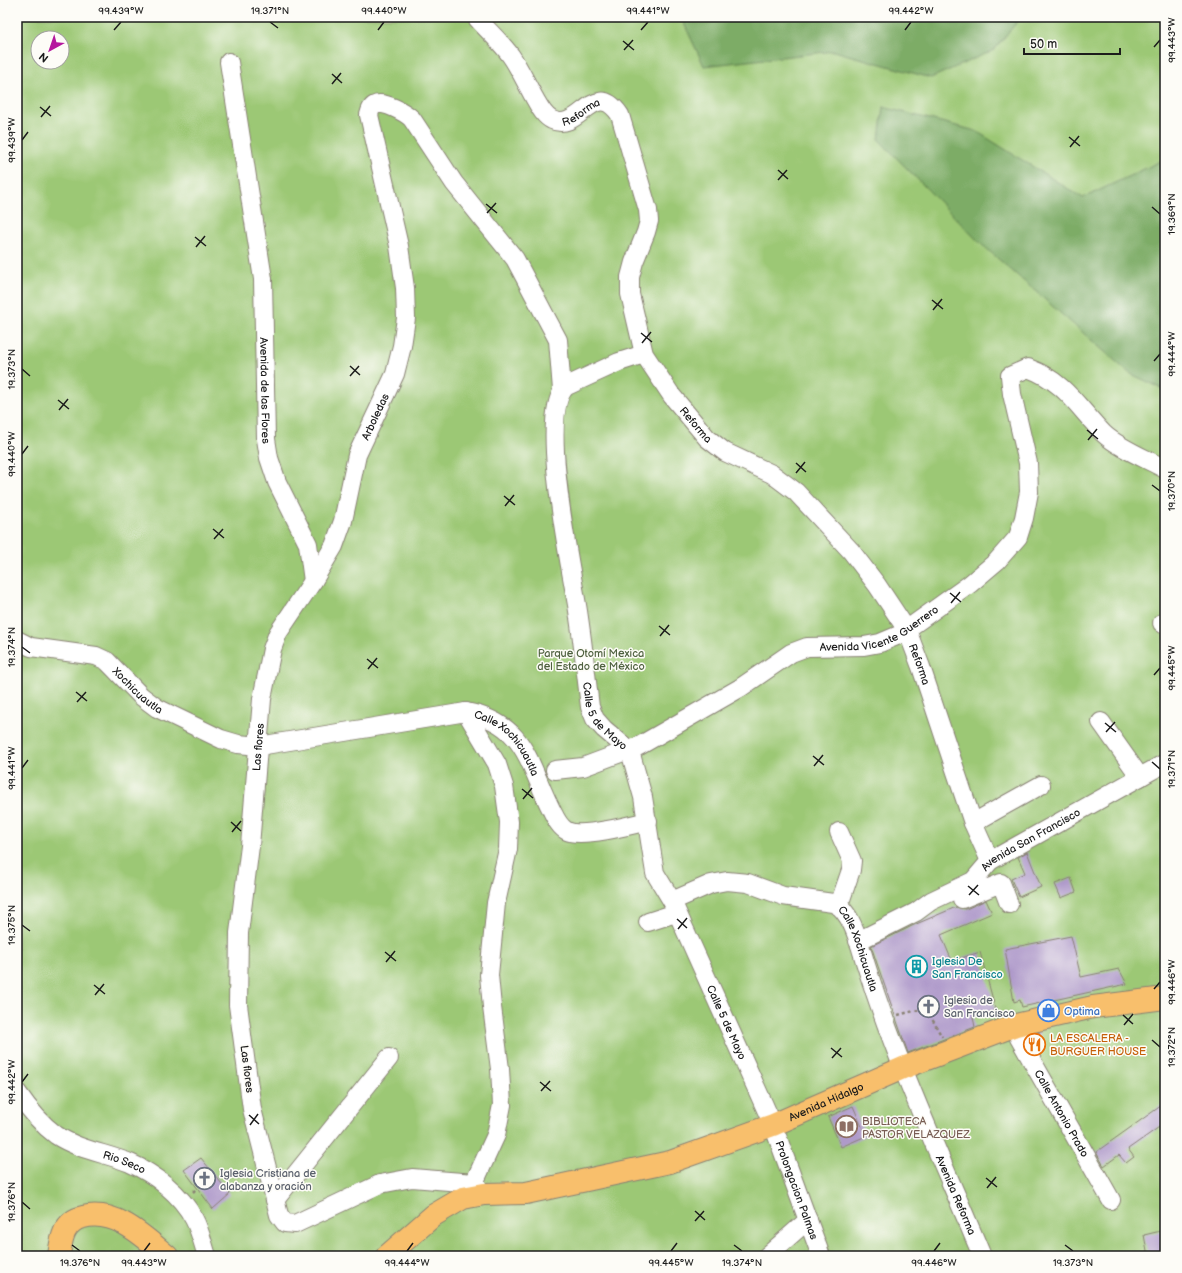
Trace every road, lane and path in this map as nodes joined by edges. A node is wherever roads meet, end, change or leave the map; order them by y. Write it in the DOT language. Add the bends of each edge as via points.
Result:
graph roads {
  1 [pos="476,17"];
  2 [pos="229,62"];
  3 [pos="644,354"];
  4 [pos="562,390"];
  5 [pos="1165,469"];
  6 [pos="313,581"];
  7 [pos="907,630"];
  8 [pos="17,640"];
  9 [pos="466,712"];
  10 [pos="1101,722"];
  11 [pos="259,746"];
  12 [pos="630,751"];
  13 [pos="1165,763"];
  14 [pos="555,770"];
  15 [pos="1140,778"];
  16 [pos="1041,785"];
  17 [pos="648,821"];
  18 [pos="973,823"];
  19 [pos="839,832"];
  20 [pos="990,861"];
  21 [pos="1009,904"];
  22 [pos="839,905"];
  23 [pos="674,907"];
  24 [pos="916,912"];
  25 [pos="648,922"];
  26 [pos="858,941"];
  27 [pos="1165,998"];
  28 [pos="921,999"];
  29 [pos="926,1008"];
  30 [pos="883,1018"];
  31 [pos="1016,1025"];
  32 [pos="944,1041"];
  33 [pos="389,1058"];
  34 [pos="903,1068"];
  35 [pos="17,1092"];
  36 [pos="773,1125"];
  37 [pos="479,1188"];
  38 [pos="275,1200"];
  39 [pos="1111,1200"];
  40 [pos="808,1220"];
  41 [pos="60,1250"];
  42 [pos="167,1256"];
  43 [pos="207,1256"];
  44 [pos="387,1256"];
  45 [pos="767,1256"];
  46 [pos="821,1256"];
  47 [pos="982,1256"];
  1 -- 3 [label="street, Reforma" via="511,56 542,112 552,120 571,120 596,102 605,101 614,106 620,115 648,210 649,221 630,277 630,294"];
  2 -- 6 [label="street, Avenida de las Flores" via="263,279 266,439 269,458 277,482 308,544"];
  3 -- 4 [label="street" via="619,362"];
  3 -- 7 [label="street, Reforma" via="672,396 712,443 725,452 772,474 796,492 851,551"];
  4 -- 6 [label="street, Arboledas" via="558,340 515,259 462,193 412,120 404,112 380,104 374,105 369,115 400,246 406,318 394,374 357,455 343,521 334,546"];
  4 -- 12 [label="street, Calle 5 de Mayo" via="555,428 556,472 590,707 600,724"];
  5 -- 7 [label="street, Avenida Vicente Guerrero" via="1105,435 1068,392 1053,380 1028,368 1010,376 1028,463 1029,492 1018,537 1006,552 970,584"];
  6 -- 11 [label="street, Las flores" via="278,633 272,648 262,699"];
  7 -- 12 [label="street, Avenida Vicente Guerrero" via="880,643 864,646 807,647 791,653 740,688"];
  7 -- 18 [label="street, Reforma"];
  8 -- 11 [label="street, Xochicuautla" via="32,647 96,656 107,661 141,696 157,708 221,739"];
  9 -- 11 [label="street, Calle Xochicuautla"];
  9 -- 17 [label="street, Calle Xochicuautla" via="484,715 511,733 524,747 557,820 568,831 585,833"];
  9 -- 37 [label="street" via="497,764 504,786 509,822 508,849 496,903 489,975 502,1105 496,1135"];
  10 -- 15 [label="street"];
  11 -- 38 [label="street, Las flores" via="239,933 238,1005 252,1109"];
  12 -- 14 [label="street, Avenida Vicente Guerrero" via="583,767"];
  12 -- 17 [label="street, Calle 5 de Mayo"];
  13 -- 15 [label="street, Avenida San Francisco"];
  15 -- 20 [label="street, Avenida San Francisco"];
  16 -- 18 [label="street"];
  17 -- 23 [label="street, Calle 5 de Mayo" via="655,873"];
  18 -- 20 [label="street, Reforma"];
  19 -- 22 [label="street" via="852,861"];
  20 -- 24 [label="street, Avenida San Francisco" via="973,881 931,901"];
  21 -- 24 [label="street" via="1001,883 997,883 940,909"];
  22 -- 23 [label="street, Calle Xochicuautla" via="783,896 748,883 727,881 711,884"];
  22 -- 26 [label="street, Calle Xochicuautla" via="847,914"];
  23 -- 25 [label="street, Calle Xochicuautla"];
  23 -- 36 [label="street, Calle 5 de Mayo"];
  24 -- 26 [label="street, Avenida San Francisco"];
  26 -- 30 [label="street, Calle Xochicuautla"];
  27 -- 31 [label="main road, Avenida Hidalgo" via="1093,1006"];
  28 -- 29 [label="path"];
  29 -- 30 [label="path"];
  29 -- 32 [label="path"];
  30 -- 34 [label="street, Calle Xochicuautla"];
  31 -- 34 [label="main road, Avenida Hidalgo"];
  31 -- 39 [label="street, Calle Antonio Prado" via="1019,1038"];
  33 -- 38 [label="street"];
  34 -- 36 [label="main road, Avenida Hidalgo"];
  34 -- 47 [label="street, Avenida Reforma"];
  35 -- 43 [label="street, Rio Seco" via="44,1125 57,1135 83,1149 130,1163 150,1174 174,1193 194,1218"];
  36 -- 37 [label="main road, Avenida Hidalgo" via="670,1162 526,1193"];
  36 -- 40 [label="street, Prolongacion Palmas"];
  37 -- 38 [label="street, Las flores" via="412,1178 380,1184 319,1214 290,1224 285,1223 279,1215"];
  37 -- 44 [label="main road, Avenida Hidalgo" via="434,1215"];
  40 -- 45 [label="street"];
  40 -- 46 [label="street, Prolongacion Palmas"];
  41 -- 42 [label="main road" via="70,1223 77,1218 103,1215 118,1220 134,1230"];
}
